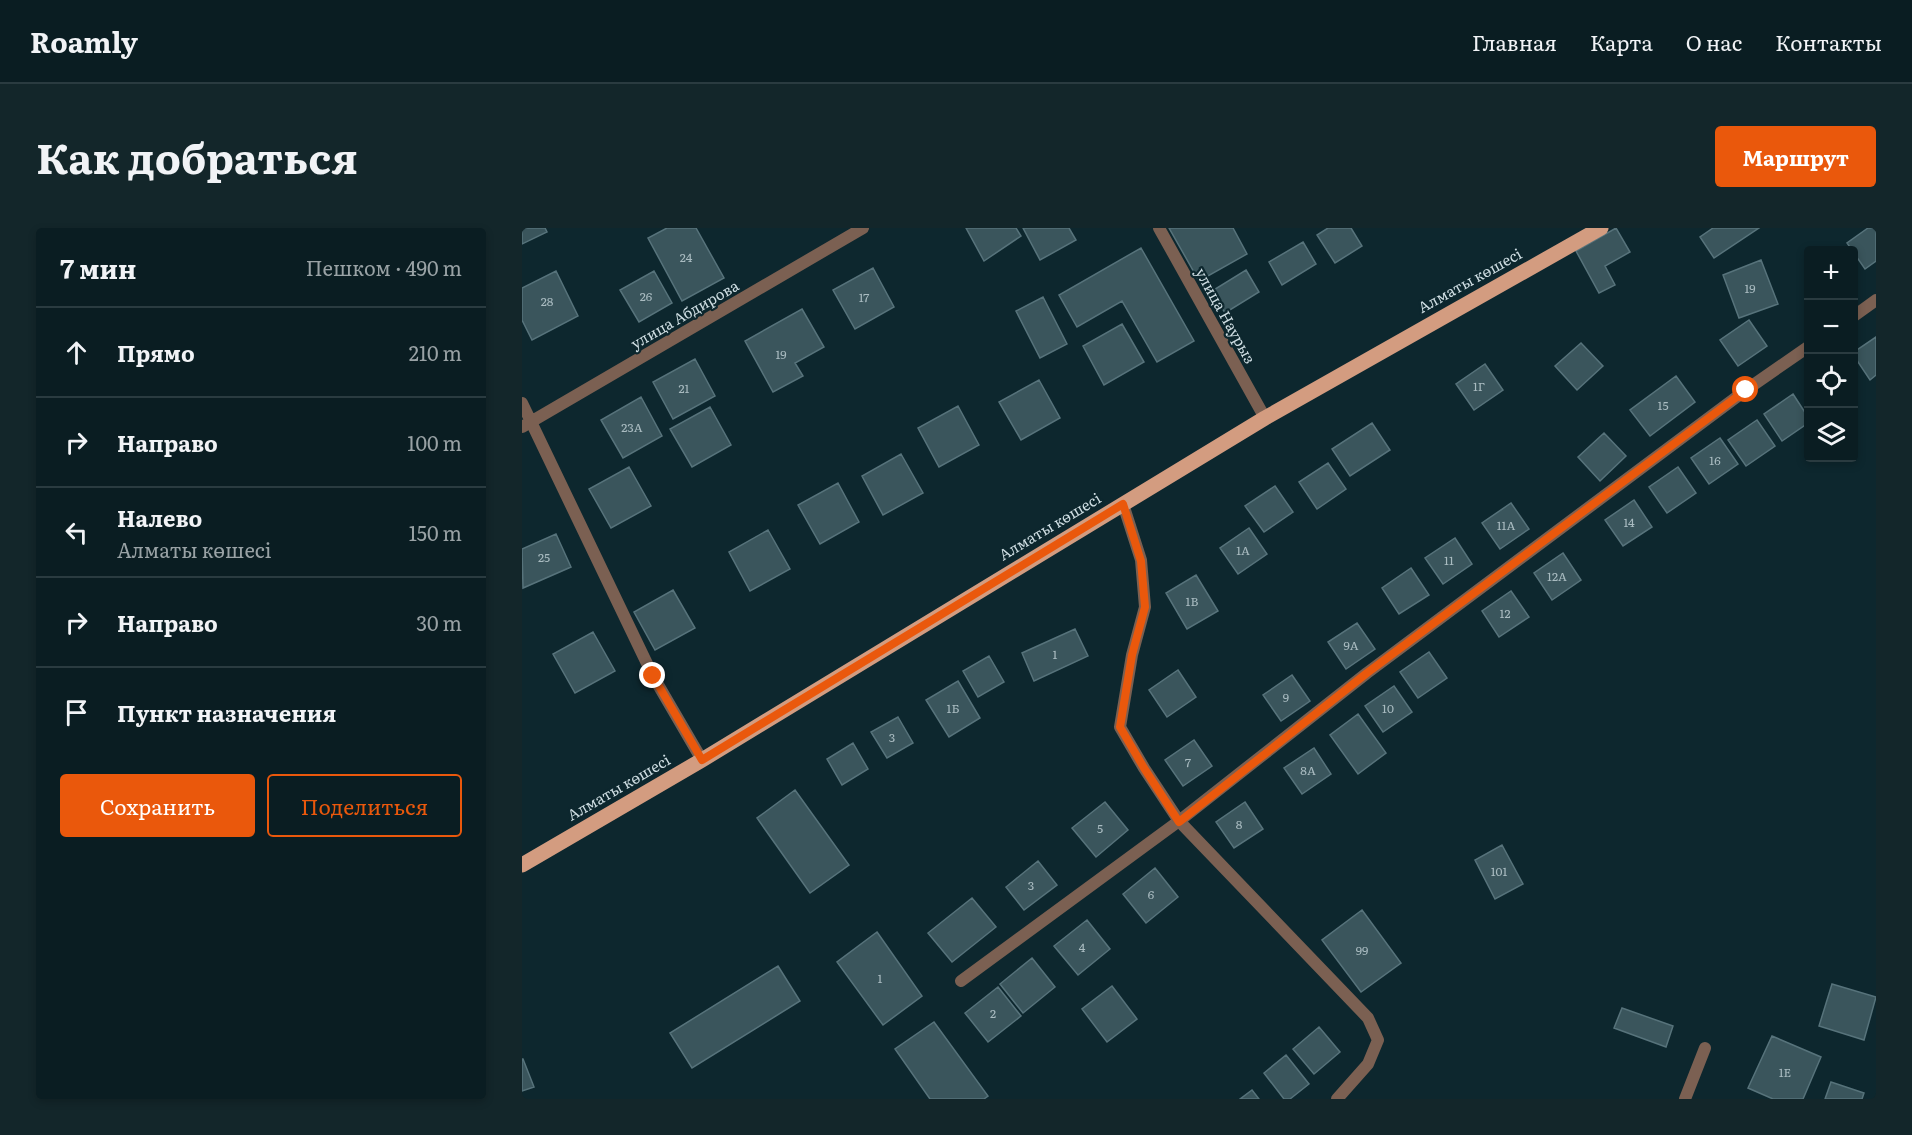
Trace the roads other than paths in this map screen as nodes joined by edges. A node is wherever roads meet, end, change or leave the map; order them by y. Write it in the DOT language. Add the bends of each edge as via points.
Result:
graph roads {
  1 [pos="864,228"];
  2 [pos="1159,228"];
  3 [pos="1601,228"];
  4 [pos="1876,300"];
  5 [pos="1858,313"];
  6 [pos="1804,350"];
  7 [pos="522,403"];
  8 [pos="1265,418"];
  9 [pos="527,425"];
  10 [pos="1123,504"];
  11 [pos="702,760"];
  12 [pos="1179,822"];
  13 [pos="522,865"];
  14 [pos="961,981"];
  15 [pos="1705,1048"];
  16 [pos="1337,1099"];
  17 [pos="1685,1099"];
  1 -- 9 [label="street, улица Абдирова"];
  2 -- 8 [label="street, улица Наурыз"];
  3 -- 8 [label="main road, Алматы көшесі"];
  4 -- 5 [label="street"];
  6 -- 12 [label="street" via="1367,673"];
  7 -- 9 [label="street"];
  8 -- 10 [label="main road, Алматы көшесі"];
  9 -- 11 [label="street" via="653,676"];
  10 -- 11 [label="main road, Алматы көшесі"];
  10 -- 12 [label="street" via="1141,561 1145,607 1120,727"];
  11 -- 13 [label="main road, Алматы көшесі"];
  12 -- 14 [label="street"];
  12 -- 16 [label="street" via="1368,1018 1378,1040 1368,1064"];
  15 -- 17 [label="street"];
}
